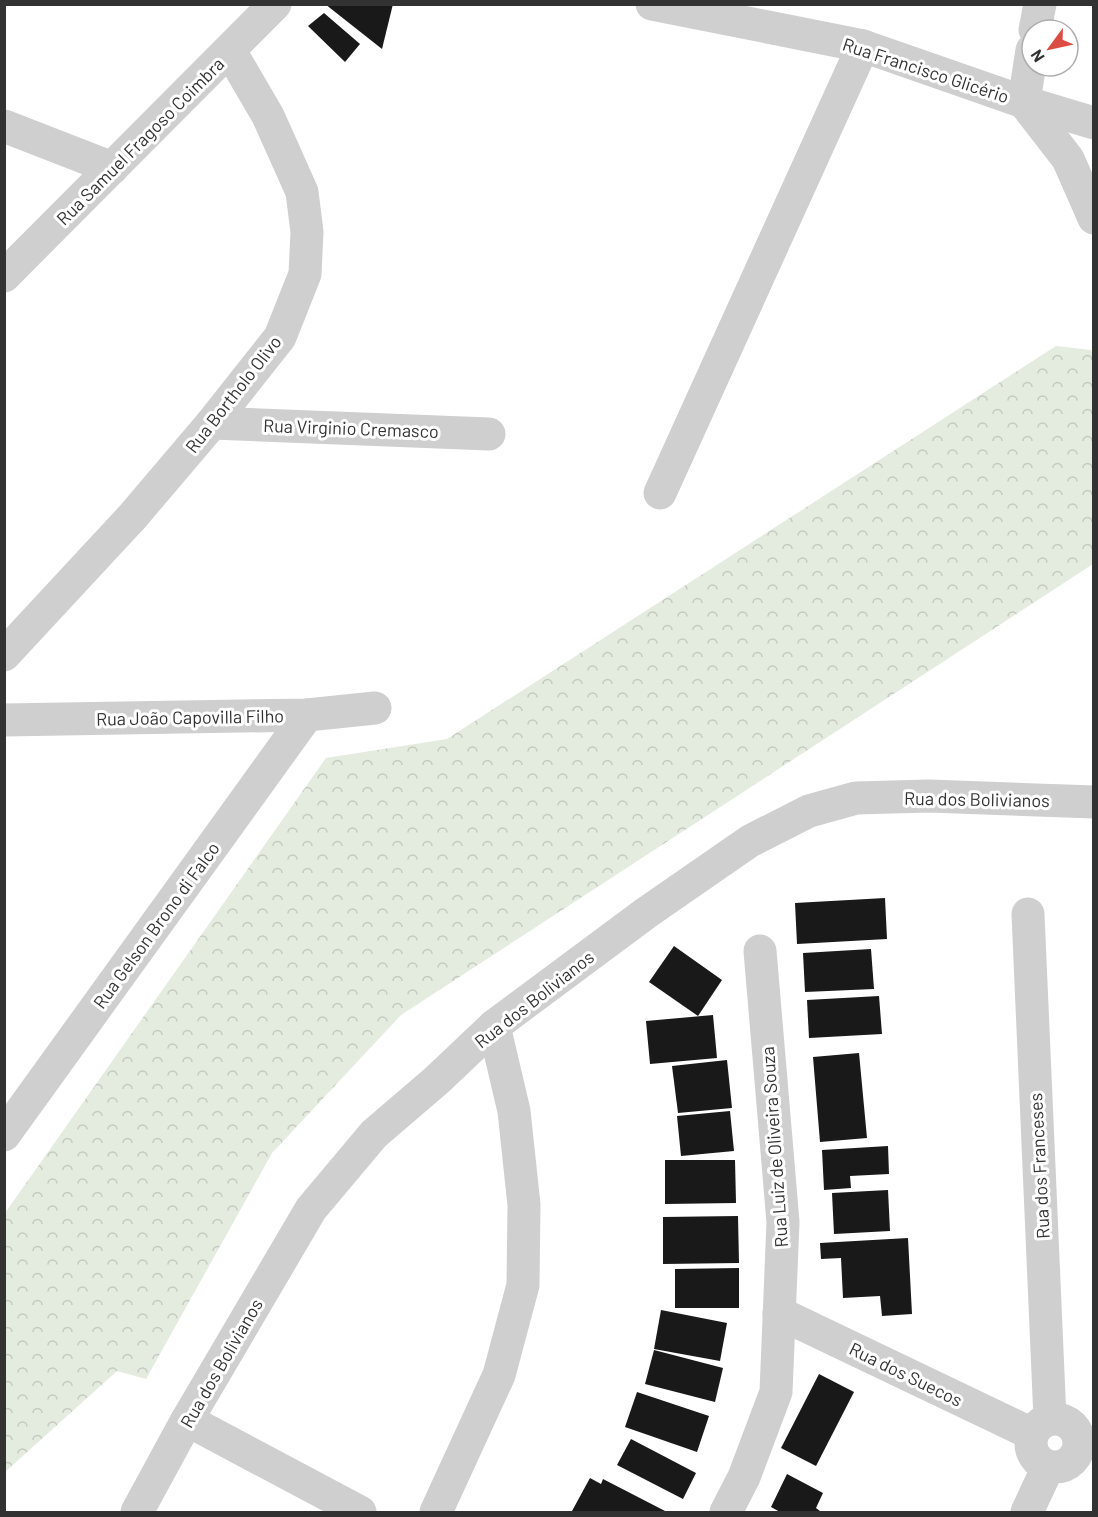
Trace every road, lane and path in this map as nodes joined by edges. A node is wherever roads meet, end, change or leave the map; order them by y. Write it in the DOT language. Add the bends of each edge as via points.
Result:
graph roads {
  1 [pos="275,4"];
  2 [pos="652,4"];
  3 [pos="863,46"];
  4 [pos="230,51"];
  5 [pos="1027,78"];
  6 [pos="1023,102"];
  7 [pos="1094,123"];
  8 [pos="4,126"];
  9 [pos="112,168"];
  10 [pos="1094,218"];
  11 [pos="4,276"];
  12 [pos="212,423"];
  13 [pos="489,434"];
  14 [pos="660,493"];
  15 [pos="4,655"];
  16 [pos="375,708"];
  17 [pos="307,715"];
  18 [pos="4,720"];
  19 [pos="1094,802"];
  20 [pos="1028,914"];
  21 [pos="760,951"];
  22 [pos="494,1026"];
  23 [pos="4,1135"];
  24 [pos="779,1313"];
  25 [pos="187,1420"];
  26 [pos="1041,1427"];
  27 [pos="1073,1459"];
  28 [pos="137,1512"];
  29 [pos="360,1512"];
  30 [pos="435,1512"];
  31 [pos="726,1512"];
  32 [pos="1027,1512"];
  1 -- 4 [label="street, Rua Samuel Fragoso Coimbra"];
  2 -- 3 [label="street, Rua Francisco Glicério"];
  3 -- 6 [label="street, Rua Francisco Glicério"];
  3 -- 14 [label="street"];
  4 -- 9 [label="street, Rua Samuel Fragoso Coimbra"];
  4 -- 12 [label="street, Rua Bortholo Olivo" via="268,116 302,192 307,232 305,274 280,337"];
  5 -- 6 [label="street"];
  6 -- 7 [label="street, Rua Francisco Glicério"];
  6 -- 10 [label="street" via="1068,159"];
  8 -- 9 [label="street"];
  9 -- 11 [label="street, Rua Samuel Fragoso Coimbra"];
  12 -- 13 [label="street, Rua Virginio Cremasco"];
  12 -- 15 [label="street, Rua Bortholo Olivo" via="133,516"];
  16 -- 17 [label="street, Rua João Capovilla Filho"];
  17 -- 18 [label="street, Rua João Capovilla Filho"];
  17 -- 23 [label="street, Rua Gelson Brono di Falco"];
  19 -- 22 [label="street, Rua dos Bolivianos" via="918,796 856,798 809,811 750,841 659,903"];
  20 -- 26 [label="street, Rua dos Franceses"];
  21 -- 24 [label="street, Rua Luiz de Oliveira Souza" via="783,1222"];
  22 -- 25 [label="street, Rua dos Bolivianos" via="374,1134 311,1209"];
  22 -- 30 [label="street" via="514,1111 524,1205 523,1285 500,1374"];
  24 -- 26 [label="street, Rua dos Suecos"];
  24 -- 31 [label="street, Rua Luiz de Oliveira Souza" via="776,1392 744,1477"];
  25 -- 28 [label="street, Rua dos Bolivianos"];
  25 -- 29 [label="street"];
  26 -- 27 [label="street" via="1032,1450 1035,1457"];
  26 -- 27 [label="street" via="1066,1421 1077,1432 1080,1448"];
  27 -- 32 [label="street"];
}
